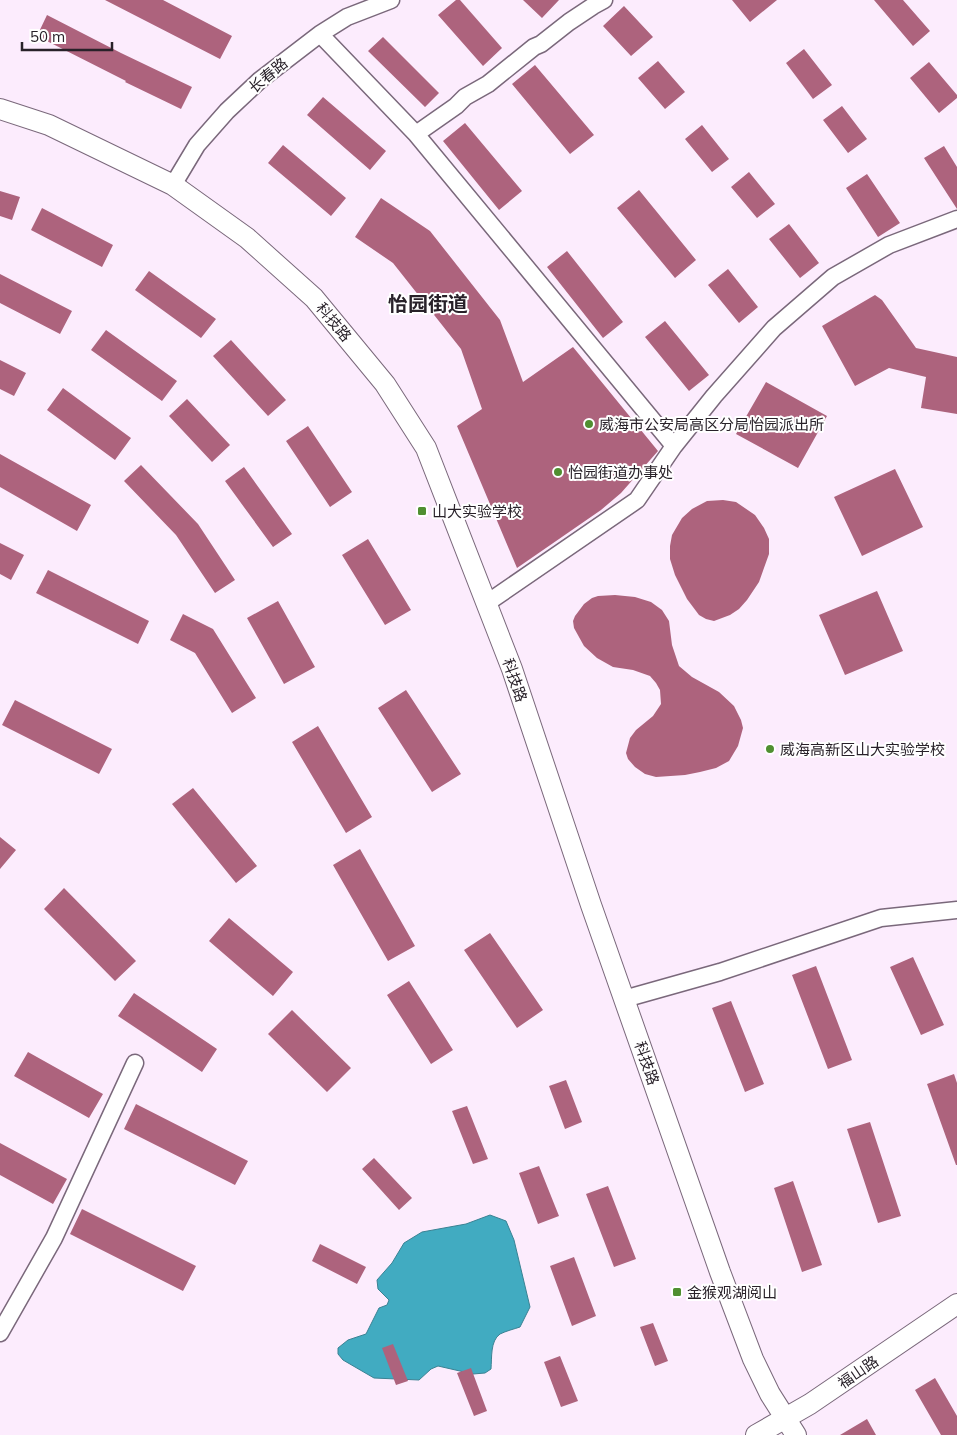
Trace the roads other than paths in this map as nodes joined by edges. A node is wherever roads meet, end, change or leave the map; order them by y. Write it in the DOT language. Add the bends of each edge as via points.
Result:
graph roads {
  1 [pos="391,0"];
  2 [pos="604,0"];
  3 [pos="320,34"];
  4 [pos="0,108"];
  5 [pos="416,134"];
  6 [pos="173,185"];
  7 [pos="957,219"];
  8 [pos="674,446"];
  9 [pos="487,603"];
  10 [pos="957,910"];
  11 [pos="624,999"];
  12 [pos="135,1063"];
  13 [pos="957,1304"];
  14 [pos="0,1333"];
  15 [pos="785,1418"];
  16 [pos="756,1435"];
  17 [pos="796,1435"];
  1 -- 3 [label="street, 长春路" via="346,17"];
  2 -- 5 [label="street"];
  3 -- 5 [label="street"];
  3 -- 6 [label="street, 长春路" via="260,80 227,111 197,145"];
  4 -- 6 [label="main road, 科技路" via="49,124"];
  5 -- 8 [label="street"];
  6 -- 9 [label="main road, 科技路" via="247,238 314,298 385,384 426,448"];
  7 -- 8 [label="street" via="889,245 833,277 774,328"];
  8 -- 9 [label="street" via="637,500"];
  9 -- 11 [label="main road, 科技路"];
  10 -- 11 [label="street" via="881,918 720,972"];
  11 -- 15 [label="main road, 科技路" via="753,1359"];
  12 -- 14 [label="street" via="54,1238"];
  13 -- 15 [label="main road, 福山路"];
  15 -- 16 [label="main road, 福山路"];
  15 -- 17 [label="main road, 科技路"];
}
